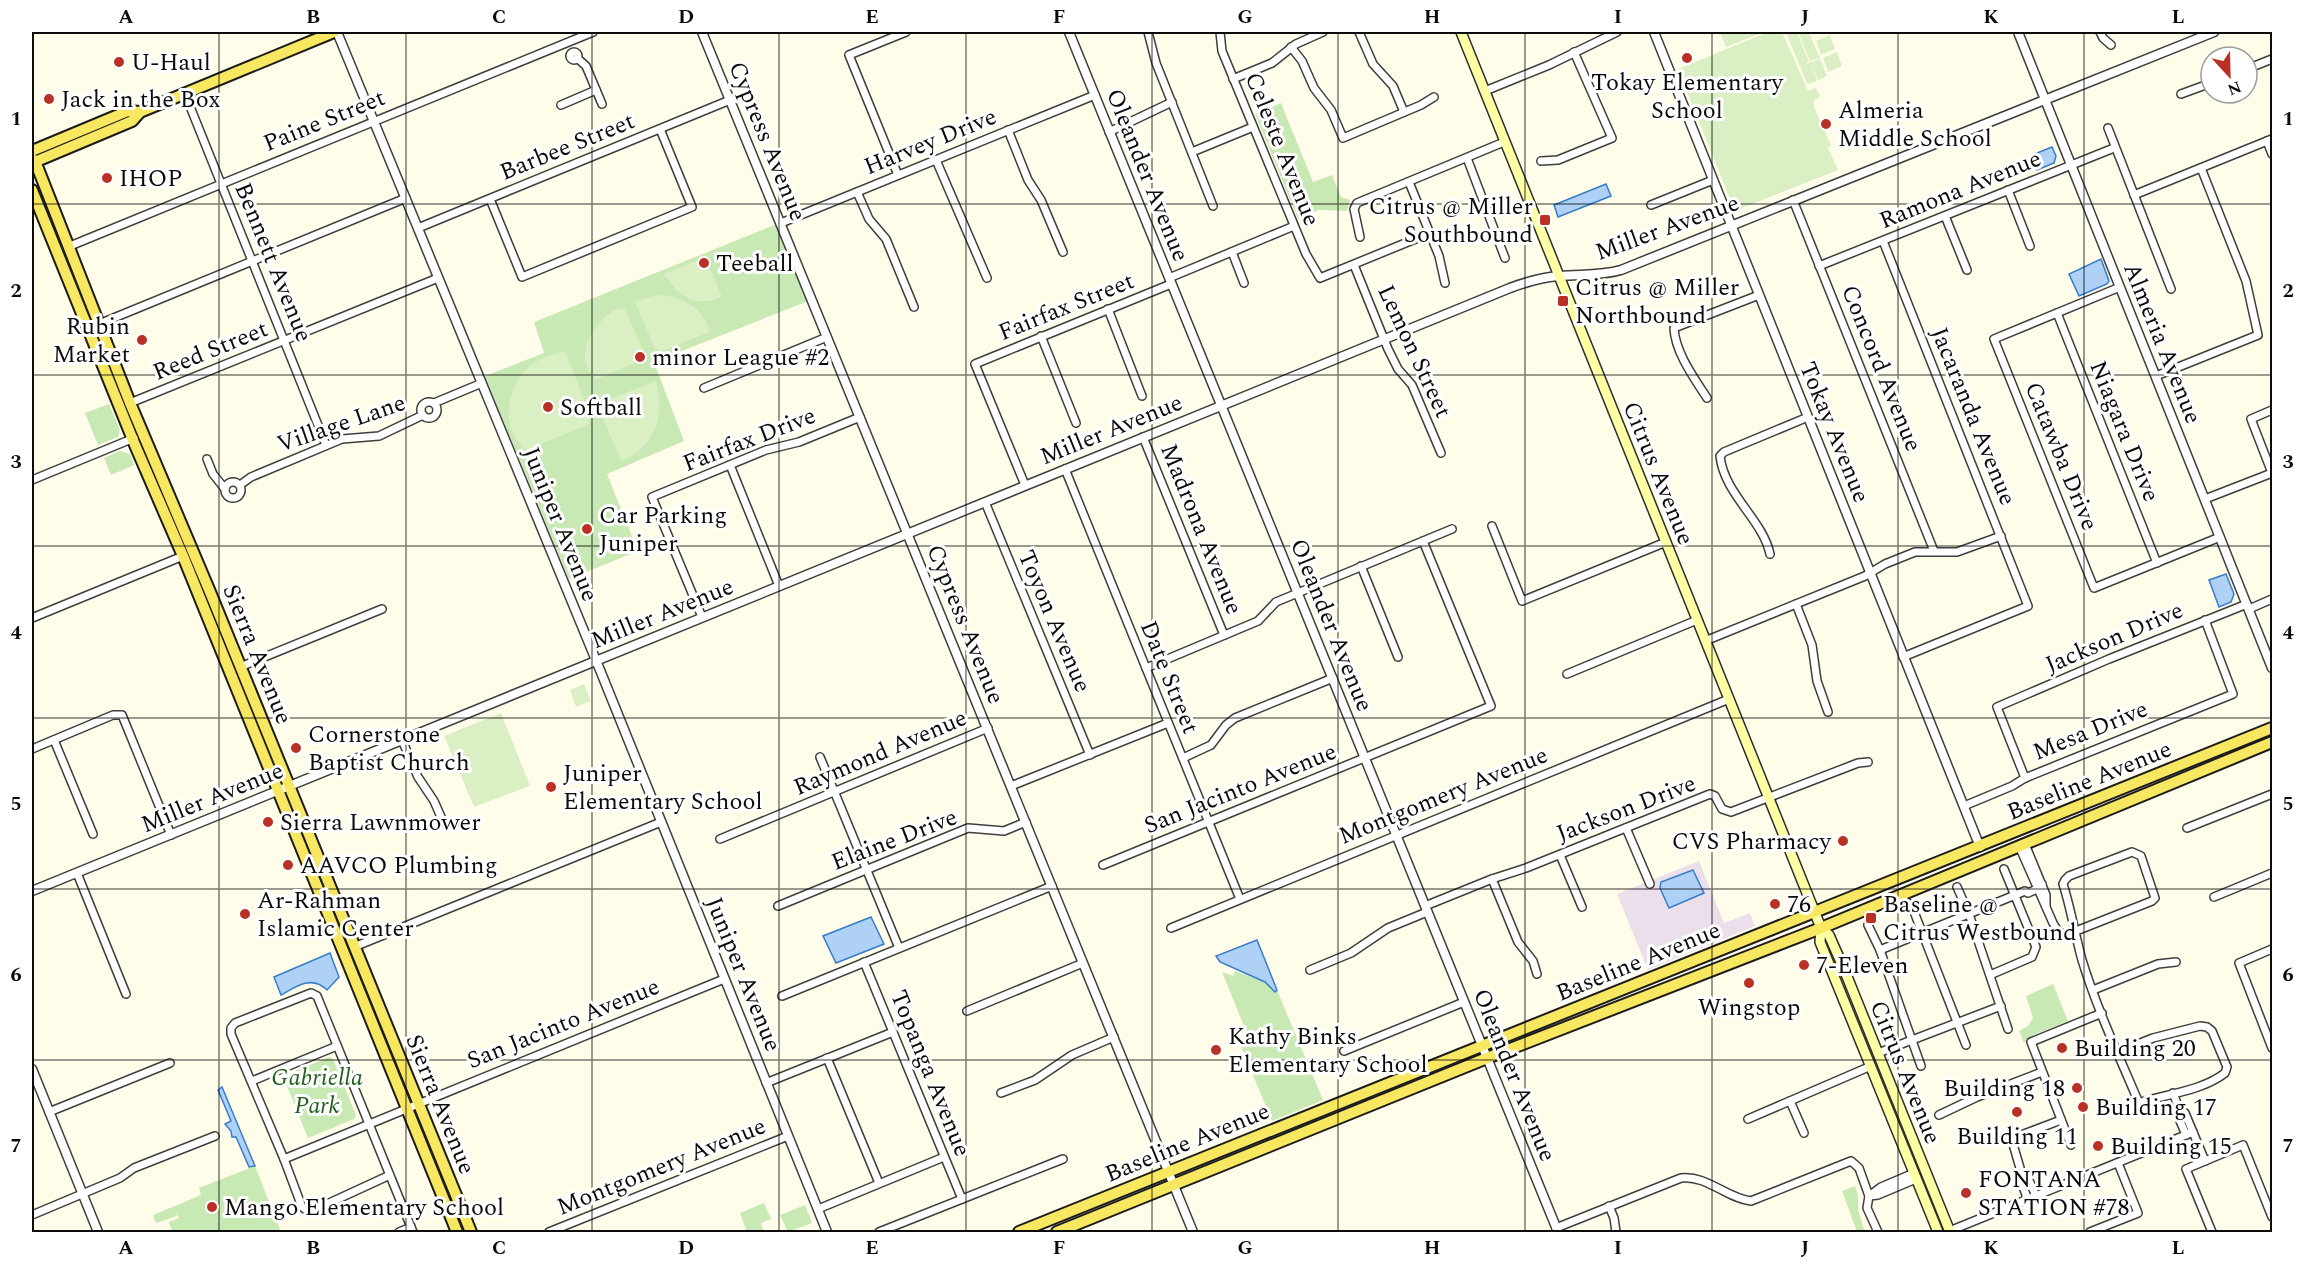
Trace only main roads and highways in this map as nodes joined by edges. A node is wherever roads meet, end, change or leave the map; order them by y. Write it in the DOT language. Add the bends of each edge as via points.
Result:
graph roads {
  1 [pos="335,32"];
  2 [pos="1461,32"];
  3 [pos="32,159"];
  4 [pos="32,190"];
  5 [pos="138,436"];
  6 [pos="2272,728"];
  7 [pos="2272,742"];
  8 [pos="1815,912"];
  9 [pos="1821,928"];
  10 [pos="1949,1232"];
  11 [pos="457,1233"];
  12 [pos="471,1233"];
  13 [pos="1019,1233"];
  14 [pos="1057,1233"];
  15 [pos="1938,1233"];
  1 -- 3 [label="main road" via="140,112 132,122"];
  2 -- 8 [label="main road, Citrus Avenue"];
  3 -- 5 [label="main road, Sierra Avenue" via="70,246 130,403"];
  4 -- 5 [label="main road, Sierra Avenue"];
  5 -- 11 [label="main road, Sierra Avenue"];
  5 -- 12 [label="main road, Sierra Avenue" via="240,668"];
  6 -- 8 [label="main road, Baseline Avenue"];
  7 -- 9 [label="main road, Baseline Avenue"];
  8 -- 9 [label="main road, Citrus Avenue"];
  8 -- 13 [label="main road, Baseline Avenue"];
  9 -- 10 [label="main road, Citrus Avenue" via="1830,937"];
  9 -- 14 [label="main road, Baseline Avenue" via="1487,1058"];
  9 -- 15 [label="main road, Citrus Avenue" via="1820,942"];
}
